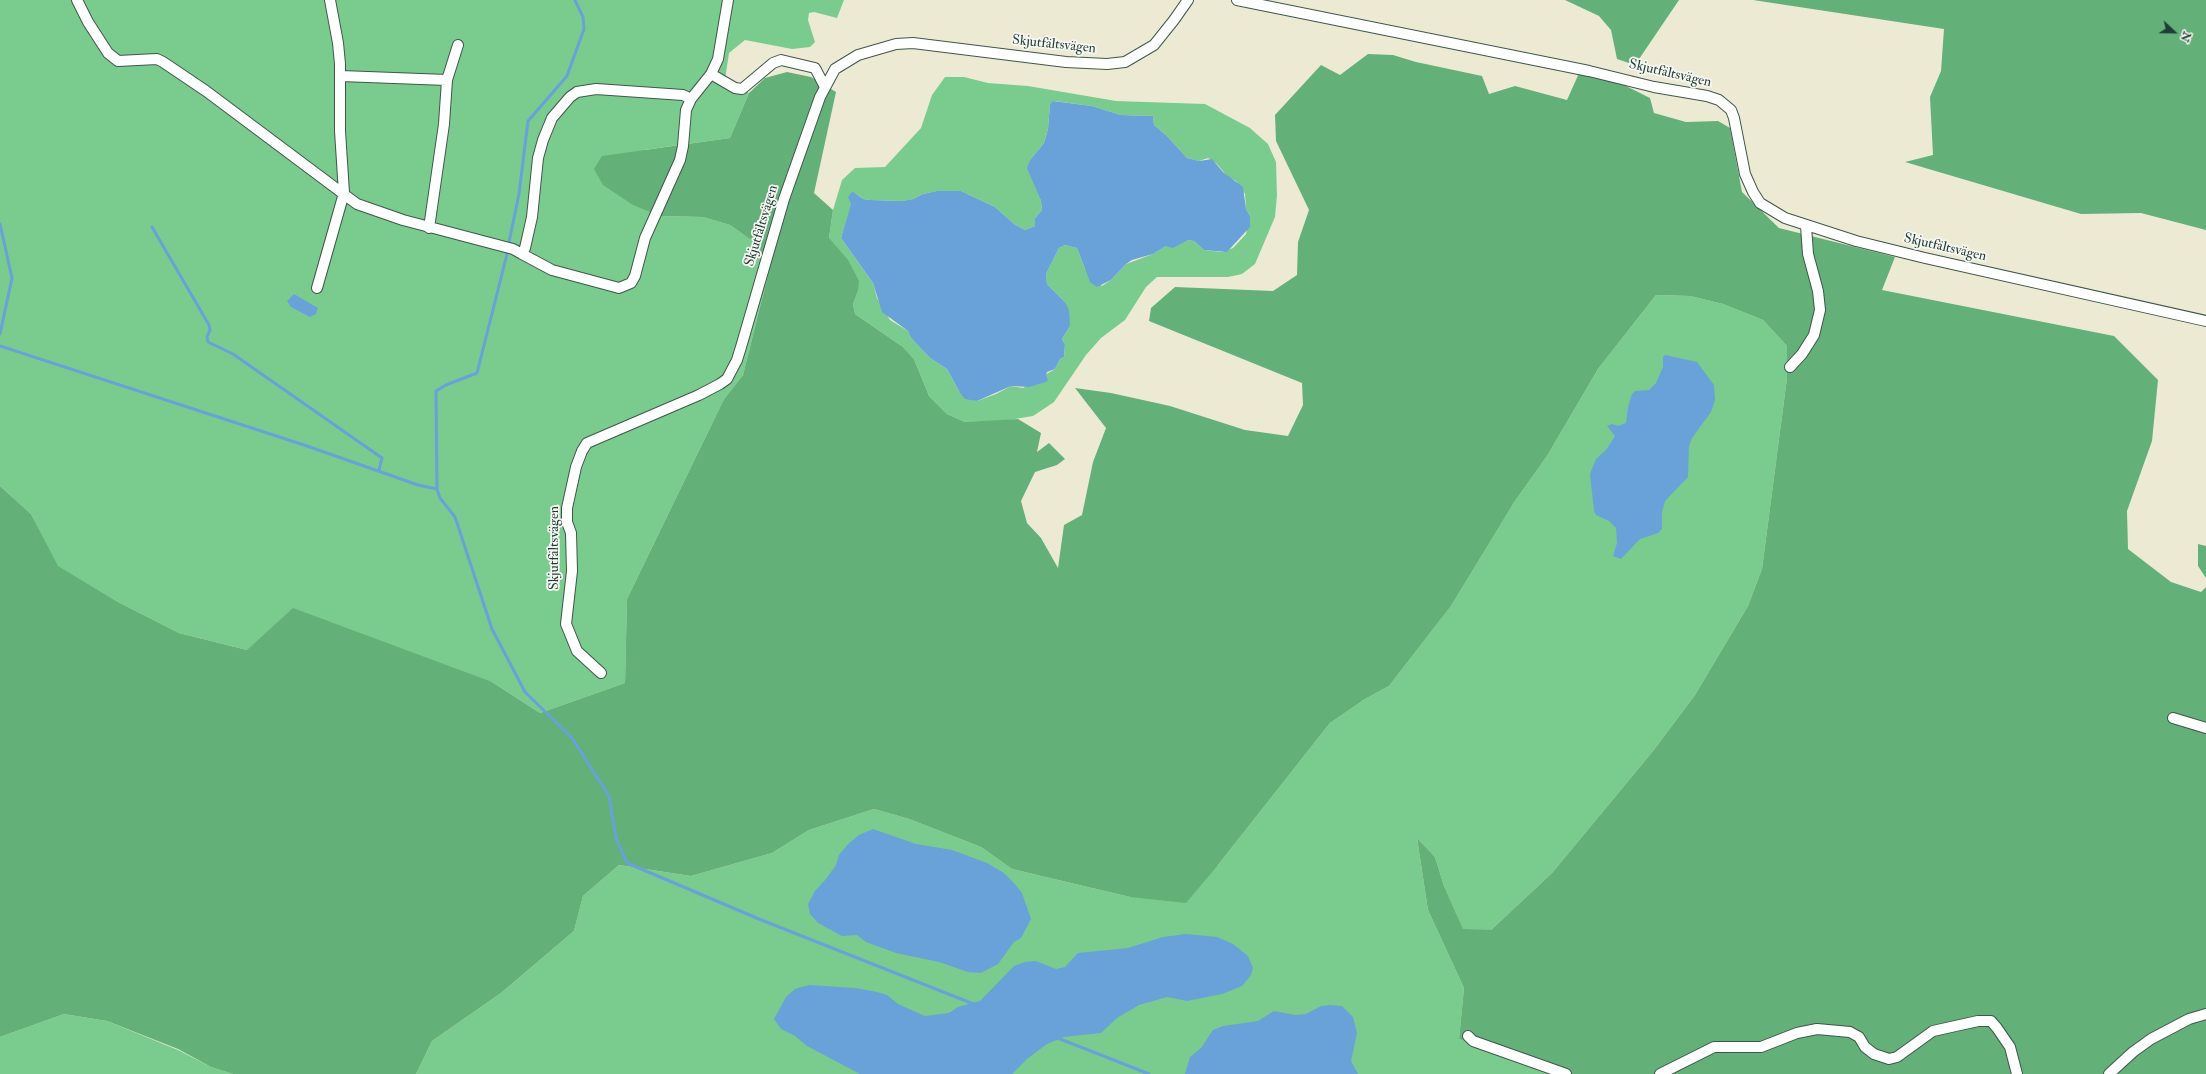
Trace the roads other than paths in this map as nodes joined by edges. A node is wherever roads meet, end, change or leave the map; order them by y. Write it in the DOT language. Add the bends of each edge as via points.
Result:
graph roads {
  1 [pos="77,0"];
  2 [pos="330,0"];
  3 [pos="728,0"];
  4 [pos="1188,0"];
  5 [pos="1237,0"];
  6 [pos="458,45"];
  7 [pos="711,74"];
  8 [pos="341,76"];
  9 [pos="447,80"];
  10 [pos="824,88"];
  11 [pos="691,99"];
  12 [pos="344,193"];
  13 [pos="1806,226"];
  14 [pos="429,228"];
  15 [pos="522,254"];
  16 [pos="317,288"];
  17 [pos="2206,321"];
  18 [pos="1790,367"];
  19 [pos="601,674"];
  20 [pos="2173,718"];
  21 [pos="2206,728"];
  22 [pos="2206,1014"];
  23 [pos="1468,1036"];
  24 [pos="1566,1074"];
  25 [pos="1660,1074"];
  26 [pos="2017,1074"];
  27 [pos="2109,1074"];
  1 -- 12 [label="street" via="108,53 118,61 157,59 163,62"];
  2 -- 8 [label="street"];
  3 -- 7 [label="street" via="719,53"];
  4 -- 10 [label="street, Skjutfältsvägen" via="1154,45 1125,62 1066,62 913,43 896,44 850,59 835,69"];
  5 -- 13 [label="street, Skjutfältsvägen" via="1719,100 1730,110 1734,118 1745,174 1755,196 1760,203 1773,211"];
  6 -- 9 [label="street"];
  7 -- 10 [label="street" via="735,88 742,89 773,62 781,60 815,68"];
  7 -- 11 [label="street"];
  8 -- 9 [label="street"];
  8 -- 12 [label="street" via="340,131"];
  9 -- 14 [label="street" via="444,124"];
  10 -- 19 [label="street, Skjutfältsvägen" via="784,198 737,360 727,379 699,395 587,443 582,451 574,473 567,508 567,522 571,533 572,571 566,624 577,651"];
  11 -- 15 [label="street" via="683,95 596,89 577,92 570,97 552,118 544,134 538,158 532,217"];
  11 -- 15 [label="street" via="686,110 680,160 645,238 631,283 619,288 552,270"];
  12 -- 14 [label="street" via="357,204"];
  12 -- 16 [label="street"];
  13 -- 17 [label="street, Skjutfältsvägen" via="1946,263"];
  13 -- 18 [label="street" via="1808,254 1818,291 1820,310 1814,335"];
  14 -- 15 [label="street" via="512,249"];
  20 -- 21 [label="street"];
  22 -- 27 [label="street" via="2184,1021 2151,1040"];
  23 -- 24 [label="street" via="1473,1041"];
  25 -- 26 [label="street" via="1714,1047 1760,1047 1817,1029 1850,1032 1859,1037 1865,1047 1874,1054 1889,1059 1933,1031 1978,1020 1991,1021 2010,1047"];
}
